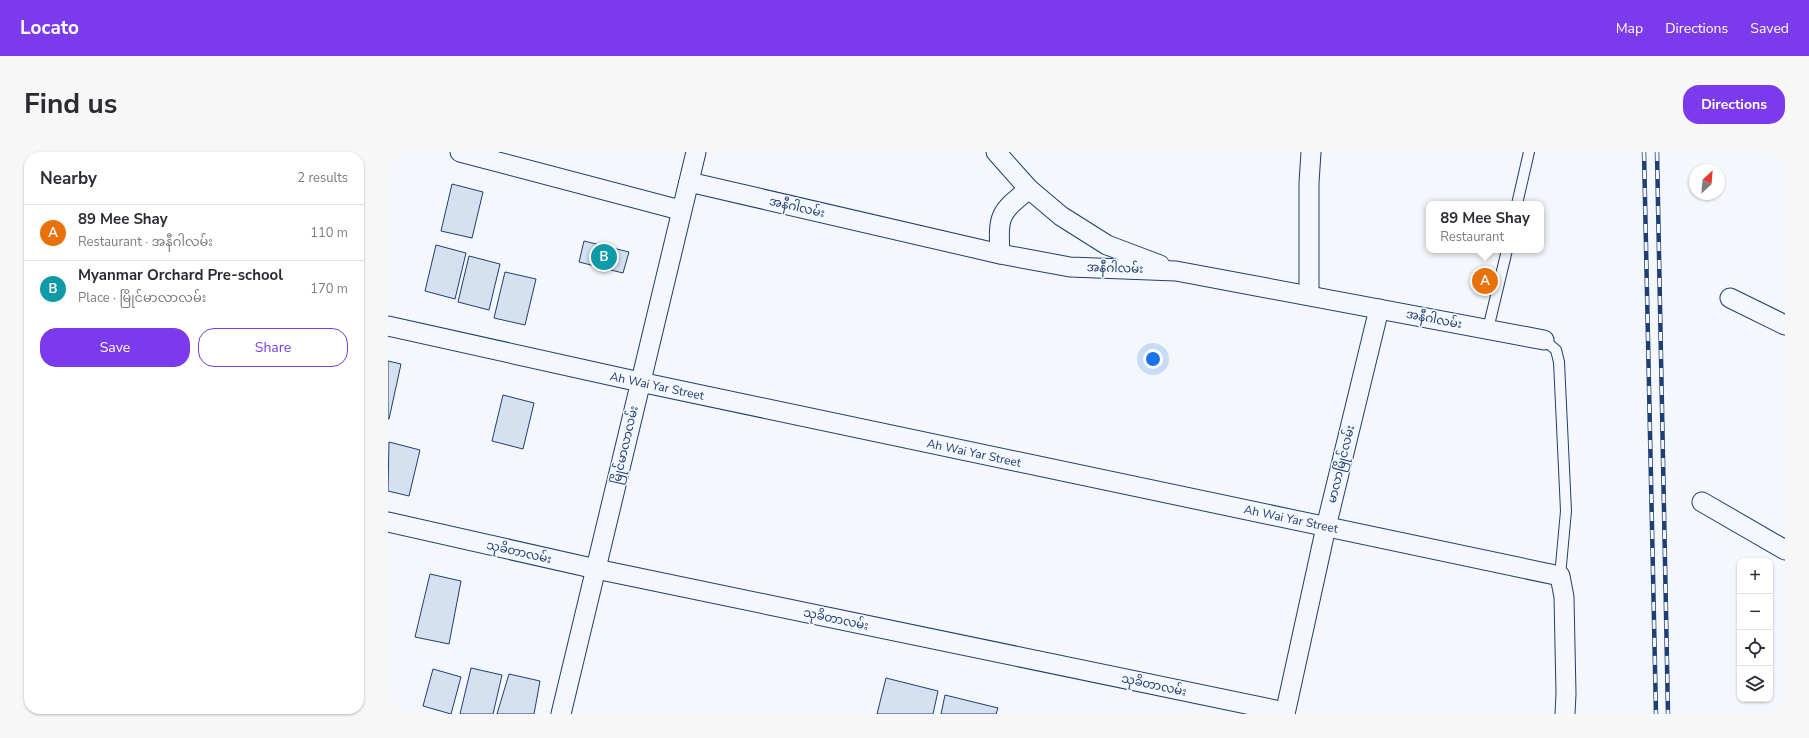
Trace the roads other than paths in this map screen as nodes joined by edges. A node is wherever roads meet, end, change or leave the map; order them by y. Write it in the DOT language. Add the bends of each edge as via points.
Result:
graph roads {
  1 [pos="460,152"];
  2 [pos="696,152"];
  3 [pos="996,152"];
  4 [pos="1311,152"];
  5 [pos="1530,152"];
  6 [pos="689,182"];
  7 [pos="1029,188"];
  8 [pos="1518,201"];
  9 [pos="680,210"];
  10 [pos="1506,253"];
  11 [pos="1000,254"];
  12 [pos="1176,271"];
  13 [pos="1309,296"];
  14 [pos="1730,298"];
  15 [pos="1379,309"];
  16 [pos="1785,325"];
  17 [pos="388,326"];
  18 [pos="1488,329"];
  19 [pos="1544,340"];
  20 [pos="640,382"];
  21 [pos="1702,502"];
  22 [pos="388,522"];
  23 [pos="1326,527"];
  24 [pos="1785,550"];
  25 [pos="596,569"];
  26 [pos="1560,576"];
  27 [pos="1285,713"];
  28 [pos="561,714"];
  29 [pos="1565,714"];
  1 -- 9 [label="street"];
  2 -- 6 [label="street, မြိုင်မာလာလမ်း"];
  3 -- 7 [label="street"];
  4 -- 13 [label="street"];
  5 -- 8 [label="lane"];
  6 -- 9 [label="street, မြိုင်မာလာလမ်း"];
  6 -- 11 [label="street, အနီဂါလမ်း"];
  7 -- 11 [label="street" via="1007,206 1002,217 999,229"];
  7 -- 12 [label="street" via="1060,216 1107,245"];
  9 -- 20 [label="street, မြိုင်မာလာလမ်း"];
  10 -- 18 [label="lane"];
  11 -- 12 [label="street, အနီဂါလမ်း" via="1070,267"];
  12 -- 13 [label="street, အနီဂါလမ်း"];
  13 -- 15 [label="street, အနီဂါလမ်း"];
  14 -- 16 [label="street"];
  15 -- 18 [label="street, အနီဂါလမ်း"];
  15 -- 23 [label="street, မာလာမြိုင်လမ်း"];
  17 -- 20 [label="street, Ah Wai Yar Street"];
  18 -- 19 [label="street, အနီဂါလမ်း"];
  19 -- 26 [label="lane" via="1556,350 1559,362 1566,511"];
  20 -- 23 [label="street, Ah Wai Yar Street"];
  20 -- 25 [label="street, မြိုင်မာလာလမ်း"];
  21 -- 24 [label="street"];
  22 -- 25 [label="street, သုခိတာလမ်း"];
  23 -- 26 [label="street, Ah Wai Yar Street"];
  23 -- 27 [label="street, မာလာမြိုင်လမ်း"];
  25 -- 27 [label="street, သုခိတာလမ်း"];
  25 -- 28 [label="street, မြိုင်မာလာလမ်း"];
  26 -- 29 [label="street" via="1564,597"];
}
